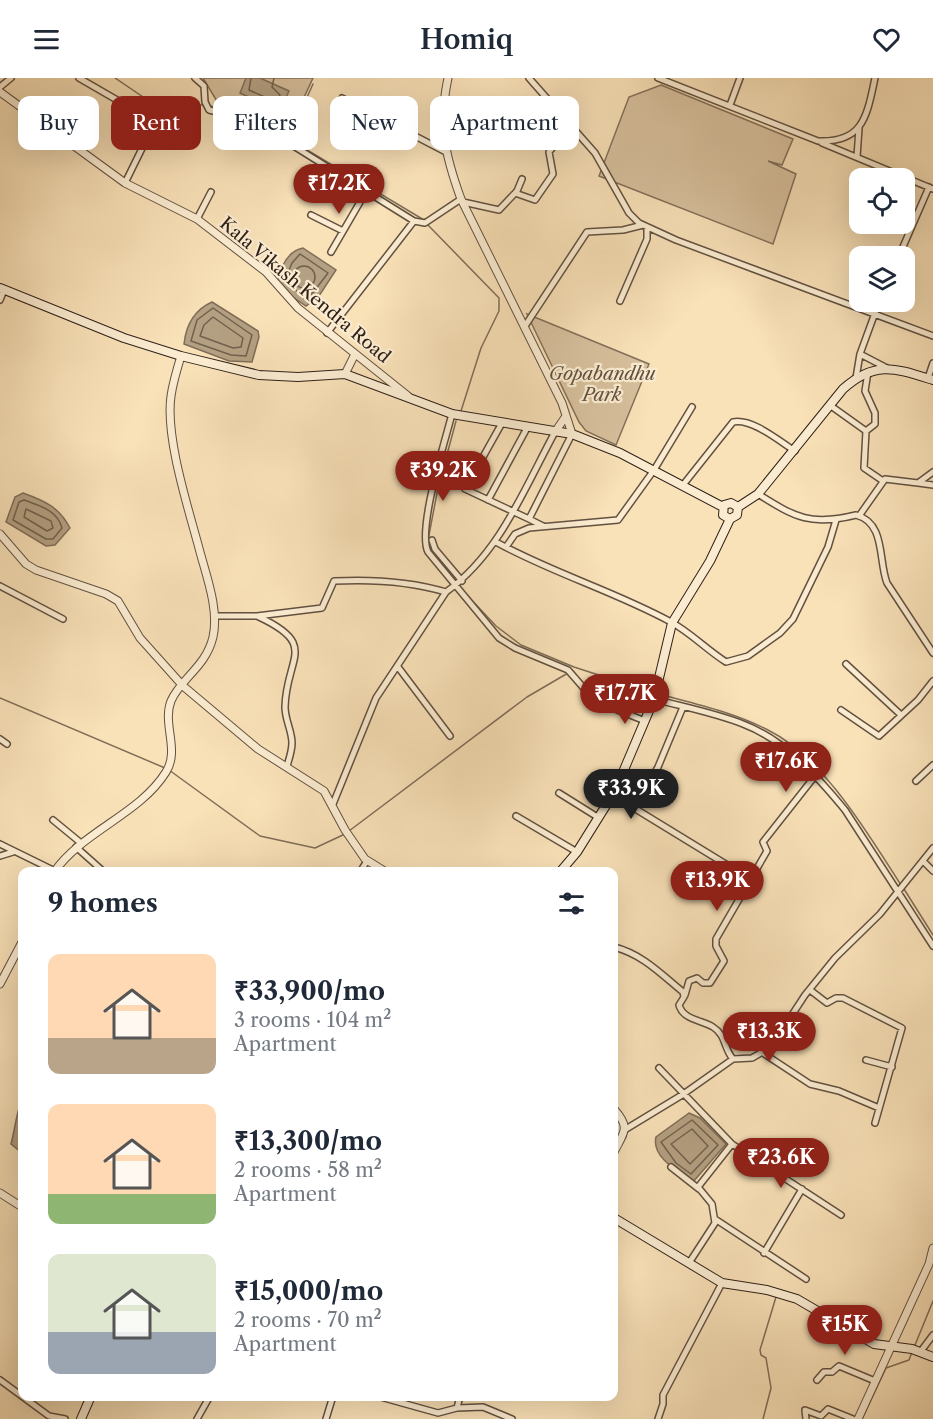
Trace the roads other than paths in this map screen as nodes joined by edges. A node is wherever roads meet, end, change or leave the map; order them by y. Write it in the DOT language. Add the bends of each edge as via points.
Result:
graph roads {
  1 [pos="12,78"];
  2 [pos="79,78"];
  3 [pos="195,78"];
  4 [pos="448,78"];
  5 [pos="529,78"];
  6 [pos="658,78"];
  7 [pos="740,78"];
  8 [pos="875,78"];
  9 [pos="0,87"];
  10 [pos="0,92"];
  11 [pos="546,96"];
  12 [pos="730,105"];
  13 [pos="859,129"];
  14 [pos="579,133"];
  15 [pos="418,137"];
  16 [pos="818,141"];
  17 [pos="551,150"];
  18 [pos="444,151"];
  19 [pos="856,157"];
  20 [pos="346,177"];
  21 [pos="522,179"];
  22 [pos="124,183"];
  23 [pos="339,188"];
  24 [pos="931,188"];
  25 [pos="367,190"];
  26 [pos="211,192"];
  27 [pos="515,193"];
  28 [pos="462,201"];
  29 [pos="311,215"];
  30 [pos="197,219"];
  31 [pos="414,221"];
  32 [pos="645,226"];
  33 [pos="343,231"];
  34 [pos="904,246"];
  35 [pos="331,252"];
  36 [pos="2,289"];
  37 [pos="0,300"];
  38 [pos="620,301"];
  39 [pos="874,314"];
  40 [pos="525,326"];
  41 [pos="327,333"];
  42 [pos="933,336"];
  43 [pos="355,354"];
  44 [pos="860,354"];
  45 [pos="181,356"];
  46 [pos="933,363"];
  47 [pos="887,368"];
  48 [pos="868,372"];
  49 [pos="345,374"];
  50 [pos="856,378"];
  51 [pos="930,379"];
  52 [pos="408,396"];
  53 [pos="831,405"];
  54 [pos="692,407"];
  55 [pos="452,414"];
  56 [pos="566,416"];
  57 [pos="501,423"];
  58 [pos="527,428"];
  59 [pos="866,431"];
  60 [pos="555,432"];
  61 [pos="572,434"];
  62 [pos="795,451"];
  63 [pos="654,470"];
  64 [pos="933,472"];
  65 [pos="883,481"];
  66 [pos="918,483"];
  67 [pos="683,485"];
  68 [pos="933,485"];
  69 [pos="758,494"];
  70 [pos="488,500"];
  71 [pos="723,507"];
  72 [pos="738,507"];
  73 [pos="512,511"];
  74 [pos="858,516"];
  75 [pos="529,519"];
  76 [pos="730,519"];
  77 [pos="836,520"];
  78 [pos="545,527"];
  79 [pos="0,534"];
  80 [pos="432,540"];
  81 [pos="496,542"];
  82 [pos="506,547"];
  83 [pos="462,581"];
  84 [pos="0,586"];
  85 [pos="455,586"];
  86 [pos="446,592"];
  87 [pos="215,616"];
  88 [pos="257,616"];
  89 [pos="63,619"];
  90 [pos="672,622"];
  91 [pos="933,653"];
  92 [pos="846,664"];
  93 [pos="398,667"];
  94 [pos="933,681"];
  95 [pos="183,686"];
  96 [pos="655,697"];
  97 [pos="683,706"];
  98 [pos="841,710"];
  99 [pos="901,715"];
  100 [pos="645,721"];
  101 [pos="450,736"];
  102 [pos="0,739"];
  103 [pos="7,744"];
  104 [pos="933,765"];
  105 [pos="287,766"];
  106 [pos="815,776"];
  107 [pos="916,781"];
  108 [pos="559,793"];
  109 [pos="614,794"];
  110 [pos="333,804"];
  111 [pos="634,808"];
  112 [pos="516,816"];
  113 [pos="599,818"];
  114 [pos="53,820"];
  115 [pos="0,844"];
  116 [pos="78,845"];
  117 [pos="933,848"];
  118 [pos="13,852"];
  119 [pos="578,852"];
  120 [pos="0,856"];
  121 [pos="367,861"];
  122 [pos="922,861"];
  123 [pos="45,867"];
  124 [pos="58,867"];
  125 [pos="99,867"];
  126 [pos="363,867"];
  127 [pos="377,867"];
  128 [pos="564,867"];
  129 [pos="933,872"];
  130 [pos="750,879"];
  131 [pos="898,891"];
  132 [pos="933,946"];
  133 [pos="618,948"];
  134 [pos="18,950"];
  135 [pos="0,984"];
  136 [pos="810,990"];
  137 [pos="685,994"];
  138 [pos="763,1053"];
  139 [pos="733,1059"];
  140 [pos="866,1060"];
  141 [pos="891,1067"];
  142 [pos="659,1068"];
  143 [pos="682,1095"];
  144 [pos="879,1108"];
  145 [pos="618,1114"];
  146 [pos="875,1124"];
  147 [pos="626,1128"];
  148 [pos="618,1144"];
  149 [pos="732,1144"];
  150 [pos="671,1167"];
  151 [pos="699,1189"];
  152 [pos="802,1189"];
  153 [pos="0,1192"];
  154 [pos="18,1205"];
  155 [pos="842,1215"];
  156 [pos="715,1219"];
  157 [pos="618,1220"];
  158 [pos="933,1248"];
  159 [pos="764,1253"];
  160 [pos="689,1263"];
  161 [pos="806,1279"];
  162 [pos="722,1283"];
  163 [pos="933,1335"];
  164 [pos="891,1346"];
  165 [pos="916,1350"];
  166 [pos="933,1357"];
  167 [pos="0,1380"];
  168 [pos="817,1380"];
  169 [pos="875,1381"];
  170 [pos="18,1393"];
  171 [pos="29,1401"];
  172 [pos="89,1401"];
  173 [pos="207,1401"];
  174 [pos="331,1401"];
  175 [pos="394,1401"];
  176 [pos="458,1401"];
  177 [pos="456,1408"];
  178 [pos="433,1412"];
  179 [pos="65,1419"];
  180 [pos="81,1419"];
  181 [pos="197,1419"];
  182 [pos="326,1419"];
  183 [pos="434,1419"];
  184 [pos="512,1419"];
  185 [pos="658,1419"];
  186 [pos="806,1419"];
  187 [pos="855,1419"];
  1 -- 9 [label="street"];
  2 -- 22 [label="street" via="155,122"];
  3 -- 20 [label="street" via="204,86 209,110 239,117"];
  4 -- 18 [label="street" via="442,130"];
  5 -- 11 [label="street"];
  6 -- 12 [label="street"];
  7 -- 12 [label="street"];
  8 -- 13 [label="street" via="866,119"];
  10 -- 22 [label="street, Kala Vikash Kendra Road"];
  12 -- 16 [label="street"];
  13 -- 16 [label="street" via="843,138"];
  13 -- 19 [label="street"];
  14 -- 32 [label="street" via="629,213"];
  15 -- 18 [label="street"];
  16 -- 19 [label="street"];
  17 -- 27 [label="street" via="553,174 535,200"];
  18 -- 28 [label="street"];
  19 -- 24 [label="street"];
  20 -- 23 [label="street"];
  20 -- 25 [label="street"];
  21 -- 27 [label="street"];
  22 -- 30 [label="street, Kala Vikash Kendra Road"];
  24 -- 34 [label="street"];
  25 -- 31 [label="street"];
  25 -- 33 [label="street"];
  26 -- 30 [label="street"];
  27 -- 28 [label="street" via="499,210"];
  28 -- 31 [label="street" via="425,223"];
  28 -- 40 [label="street"];
  29 -- 33 [label="street"];
  30 -- 41 [label="street, Kala Vikash Kendra Road" via="266,272"];
  31 -- 41 [label="street"];
  32 -- 38 [label="street" via="647,239"];
  32 -- 39 [label="street"];
  32 -- 40 [label="street" via="586,232"];
  33 -- 35 [label="street"];
  36 -- 37 [label="street"];
  36 -- 45 [label="main road" via="102,330"];
  39 -- 42 [label="street"];
  39 -- 44 [label="street"];
  40 -- 56 [label="street"];
  41 -- 43 [label="street, Kala Vikash Kendra Road"];
  43 -- 49 [label="street"];
  43 -- 52 [label="street, Kala Vikash Kendra Road"];
  44 -- 47 [label="street"];
  44 -- 50 [label="street"];
  45 -- 49 [label="main road" via="259,375"];
  45 -- 87 [label="street" via="171,397 172,427"];
  46 -- 51 [label="street"];
  47 -- 48 [label="main road"];
  47 -- 51 [label="main road"];
  48 -- 50 [label="main road"];
  48 -- 59 [label="street" via="865,391 875,413 875,424"];
  49 -- 52 [label="main road"];
  50 -- 53 [label="main road"];
  52 -- 55 [label="main road"];
  53 -- 59 [label="street"];
  53 -- 62 [label="main road"];
  54 -- 63 [label="street"];
  55 -- 57 [label="main road"];
  55 -- 85 [label="street" via="425,542 428,552"];
  56 -- 60 [label="street"];
  56 -- 61 [label="street"];
  57 -- 58 [label="main road"];
  57 -- 70 [label="street" via="465,489"];
  58 -- 60 [label="main road"];
  58 -- 70 [label="street"];
  59 -- 65 [label="street" via="864,468"];
  60 -- 61 [label="main road"];
  60 -- 73 [label="street"];
  61 -- 63 [label="main road"];
  61 -- 75 [label="street"];
  62 -- 67 [label="street" via="751,425 733,422"];
  62 -- 69 [label="main road"];
  63 -- 67 [label="main road"];
  63 -- 78 [label="street" via="618,520"];
  64 -- 66 [label="street"];
  65 -- 66 [label="street"];
  65 -- 74 [label="street"];
  66 -- 68 [label="street"];
  67 -- 71 [label="main road"];
  69 -- 72 [label="main road"];
  69 -- 77 [label="street" via="800,516"];
  70 -- 73 [label="street"];
  71 -- 72 [label="main road" via="731,503"];
  71 -- 76 [label="main road" via="723,515"];
  72 -- 76 [label="main road" via="737,514"];
  73 -- 75 [label="street"];
  73 -- 81 [label="street"];
  74 -- 77 [label="street"];
  74 -- 91 [label="street" via="873,526 887,583"];
  75 -- 78 [label="street"];
  76 -- 90 [label="main road" via="710,561"];
  77 -- 90 [label="street" via="828,547 793,619 748,656 726,662"];
  78 -- 82 [label="street" via="515,534"];
  79 -- 95 [label="street" via="36,570 118,601 140,638"];
  80 -- 83 [label="street"];
  81 -- 82 [label="street"];
  81 -- 83 [label="street"];
  82 -- 90 [label="street" via="547,569"];
  83 -- 85 [label="street"];
  84 -- 89 [label="street"];
  85 -- 86 [label="street"];
  85 -- 100 [label="street" via="499,638 568,670 595,701"];
  86 -- 88 [label="street" via="374,579 334,581 322,608"];
  86 -- 93 [label="street"];
  87 -- 88 [label="street"];
  87 -- 95 [label="street" via="209,650"];
  88 -- 105 [label="street" via="289,634 295,645 285,705 292,743"];
  90 -- 96 [label="main road"];
  92 -- 99 [label="street"];
  93 -- 101 [label="street"];
  93 -- 110 [label="street" via="376,698"];
  94 -- 99 [label="street"];
  95 -- 105 [label="street" via="258,749"];
  95 -- 116 [label="street" via="171,700 172,743 170,765 165,773 137,803"];
  96 -- 97 [label="street"];
  96 -- 100 [label="main road"];
  97 -- 106 [label="street" via="754,729 787,750"];
  97 -- 111 [label="street" via="658,767"];
  98 -- 99 [label="street" via="879,736"];
  100 -- 109 [label="main road"];
  102 -- 103 [label="street"];
  104 -- 107 [label="street"];
  105 -- 110 [label="street" via="316,784"];
  106 -- 130 [label="street" via="763,842 767,850"];
  106 -- 131 [label="street" via="845,810"];
  108 -- 113 [label="street"];
  109 -- 111 [label="street"];
  109 -- 113 [label="main road"];
  110 -- 121 [label="street" via="345,830"];
  111 -- 130 [label="street"];
  112 -- 119 [label="street"];
  113 -- 119 [label="main road"];
  114 -- 116 [label="street"];
  115 -- 118 [label="street"];
  116 -- 124 [label="street"];
  116 -- 125 [label="street"];
  117 -- 122 [label="street"];
  118 -- 120 [label="street"];
  118 -- 123 [label="street"];
  119 -- 128 [label="main road"];
  121 -- 126 [label="street"];
  121 -- 127 [label="street"];
  122 -- 129 [label="street"];
  122 -- 131 [label="street"];
  130 -- 137 [label="street" via="716,939 724,961 710,983 697,978 689,981"];
  131 -- 132 [label="street"];
  131 -- 136 [label="street"];
  133 -- 137 [label="street" via="641,957"];
  134 -- 135 [label="street"];
  136 -- 138 [label="street"];
  136 -- 141 [label="street" via="823,1002 843,998 900,1026 902,1031"];
  137 -- 139 [label="street" via="680,1009 720,1033"];
  138 -- 139 [label="street"];
  138 -- 144 [label="street" via="810,1084"];
  139 -- 143 [label="street"];
  140 -- 141 [label="street"];
  141 -- 144 [label="street"];
  142 -- 143 [label="street"];
  143 -- 147 [label="street"];
  143 -- 149 [label="street"];
  144 -- 146 [label="street"];
  145 -- 147 [label="street"];
  147 -- 148 [label="street"];
  149 -- 151 [label="street"];
  149 -- 152 [label="street"];
  150 -- 151 [label="street"];
  151 -- 156 [label="street" via="712,1204"];
  152 -- 155 [label="street"];
  152 -- 159 [label="street"];
  153 -- 154 [label="street"];
  156 -- 159 [label="street"];
  156 -- 160 [label="street"];
  157 -- 160 [label="main road"];
  158 -- 164 [label="street"];
  159 -- 161 [label="street"];
  160 -- 162 [label="main road"];
  162 -- 164 [label="main road" via="797,1299 859,1337"];
  162 -- 185 [label="street" via="663,1395"];
  163 -- 165 [label="street"];
  164 -- 165 [label="main road"];
  164 -- 169 [label="street"];
  165 -- 166 [label="main road"];
  167 -- 170 [label="street"];
  168 -- 169 [label="street" via="839,1366"];
  169 -- 187 [label="street"];
  171 -- 179 [label="street" via="49,1416"];
  172 -- 180 [label="main road"];
  173 -- 181 [label="street"];
  174 -- 182 [label="street"];
  175 -- 178 [label="street"];
  176 -- 177 [label="street"];
  177 -- 178 [label="street"];
  177 -- 184 [label="street" via="483,1407"];
  178 -- 183 [label="street"];
  186 -- 187 [label="street" via="805,1410 821,1416 828,1409"];
}
